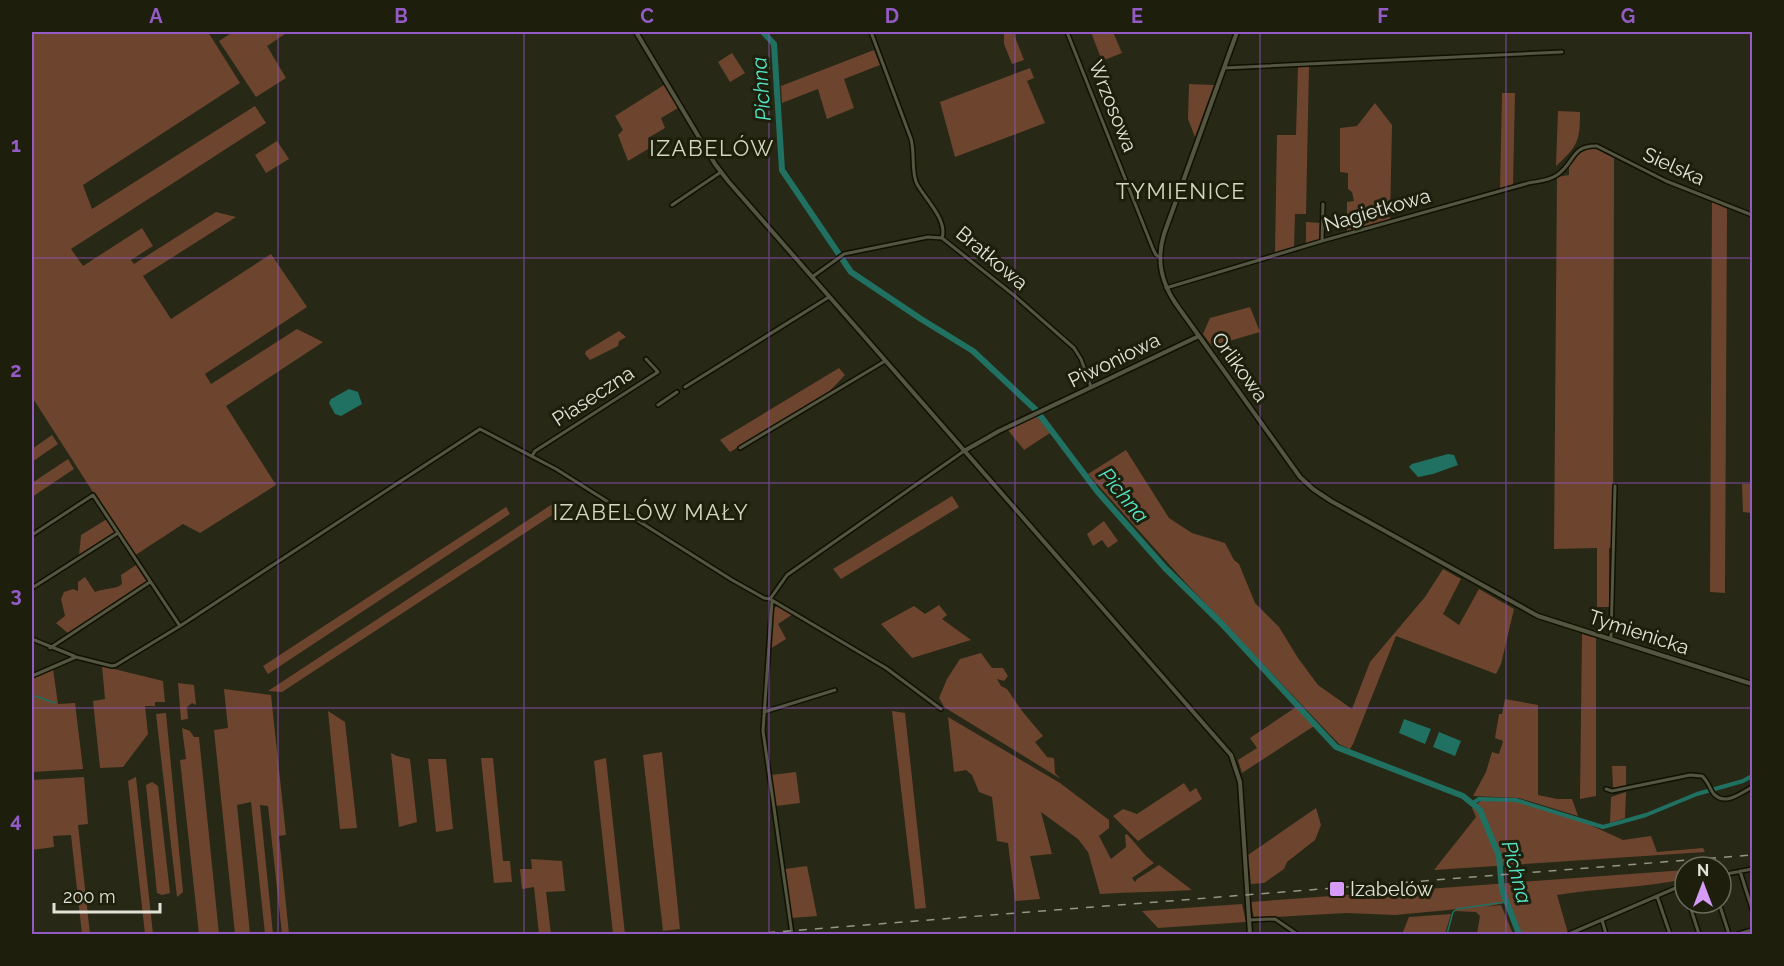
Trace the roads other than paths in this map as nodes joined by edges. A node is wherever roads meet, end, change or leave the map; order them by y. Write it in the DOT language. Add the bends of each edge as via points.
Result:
graph roads {
  1 [pos="636,32"];
  2 [pos="871,32"];
  3 [pos="1067,32"];
  4 [pos="1237,32"];
  5 [pos="1562,52"];
  6 [pos="1224,68"];
  7 [pos="1584,146"];
  8 [pos="721,172"];
  9 [pos="1323,204"];
  10 [pos="672,205"];
  11 [pos="1752,215"];
  12 [pos="942,238"];
  13 [pos="1322,241"];
  14 [pos="1160,257"];
  15 [pos="812,277"];
  16 [pos="1166,288"];
  17 [pos="829,297"];
  18 [pos="1199,336"];
  19 [pos="646,359"];
  20 [pos="885,361"];
  21 [pos="686,387"];
  22 [pos="1091,387"];
  23 [pos="677,392"];
  24 [pos="658,405"];
  25 [pos="740,448"];
  26 [pos="964,451"];
  27 [pos="532,456"];
  28 [pos="1615,486"];
  29 [pos="118,533"];
  30 [pos="32,535"];
  31 [pos="150,582"];
  32 [pos="32,588"];
  33 [pos="771,600"];
  34 [pos="1519,605"];
  35 [pos="180,626"];
  36 [pos="1611,638"];
  37 [pos="32,639"];
  38 [pos="50,648"];
  39 [pos="76,657"];
  40 [pos="32,676"];
  41 [pos="1752,684"];
  42 [pos="835,690"];
  43 [pos="941,709"];
  44 [pos="764,712"];
  45 [pos="1752,787"];
  46 [pos="1606,789"];
  47 [pos="1752,869"];
  48 [pos="1740,871"];
  49 [pos="1733,872"];
  50 [pos="1673,890"];
  51 [pos="1657,896"];
  52 [pos="1752,909"];
  53 [pos="1693,915"];
  54 [pos="1723,915"];
  55 [pos="1250,920"];
  56 [pos="1602,920"];
  57 [pos="1752,930"];
  58 [pos="792,934"];
  59 [pos="1250,934"];
  60 [pos="1297,934"];
  61 [pos="1569,934"];
  62 [pos="1606,934"];
  63 [pos="1670,934"];
  64 [pos="1699,934"];
  65 [pos="1729,934"];
  66 [pos="1738,934"];
  1 -- 8 [label="street"];
  2 -- 12 [label="street, Bratkowa" via="914,149 916,182 943,227"];
  3 -- 14 [label="street, Wrzosowa" via="1153,249"];
  4 -- 6 [label="street, Orlikowa"];
  5 -- 6 [label="street"];
  6 -- 14 [label="street, Orlikowa" via="1164,234"];
  7 -- 11 [label="street, Sielska" via="1597,146 1666,181"];
  7 -- 13 [label="street, Nagietkowa" via="1550,179"];
  8 -- 10 [label="street"];
  8 -- 15 [label="street"];
  9 -- 13 [label="street"];
  12 -- 15 [label="street" via="928,237 844,254"];
  12 -- 22 [label="street, Bratkowa" via="1074,348"];
  13 -- 16 [label="street, Nagietkowa"];
  14 -- 16 [label="street, Orlikowa"];
  15 -- 17 [label="street"];
  16 -- 18 [label="street, Orlikowa"];
  17 -- 20 [label="street"];
  17 -- 21 [label="street"];
  18 -- 22 [label="street, Piwoniowa"];
  18 -- 34 [label="street, Orlikowa" via="1300,477 1313,489"];
  19 -- 27 [label="street, Piaseczna" via="658,372"];
  20 -- 25 [label="street"];
  20 -- 26 [label="street"];
  22 -- 26 [label="street, Piwoniowa"];
  23 -- 24 [label="street"];
  26 -- 33 [label="street" via="806,560 784,578"];
  26 -- 55 [label="street" via="1231,755 1239,782"];
  27 -- 33 [label="street"];
  27 -- 35 [label="street" via="478,430"];
  28 -- 36 [label="street"];
  29 -- 30 [label="street" via="93,495"];
  29 -- 31 [label="street"];
  29 -- 32 [label="street"];
  31 -- 35 [label="street"];
  31 -- 38 [label="street"];
  33 -- 43 [label="street" via="879,663"];
  33 -- 44 [label="street"];
  34 -- 36 [label="street, Tymienicka" via="1538,616"];
  35 -- 39 [label="street" via="116,665"];
  36 -- 41 [label="street, Tymienicka"];
  37 -- 38 [label="street"];
  38 -- 39 [label="street"];
  39 -- 40 [label="street"];
  42 -- 44 [label="street"];
  44 -- 58 [label="street" via="764,737"];
  45 -- 46 [label="street" via="1729,799 1717,796 1702,776 1690,775"];
  47 -- 48 [label="street"];
  48 -- 49 [label="street"];
  48 -- 52 [label="street"];
  50 -- 51 [label="street"];
  51 -- 56 [label="street"];
  51 -- 63 [label="street"];
  53 -- 64 [label="street"];
  54 -- 65 [label="street"];
  55 -- 59 [label="street"];
  55 -- 60 [label="street" via="1275,919"];
  56 -- 61 [label="street"];
  56 -- 62 [label="street"];
  57 -- 66 [label="street"];
}
